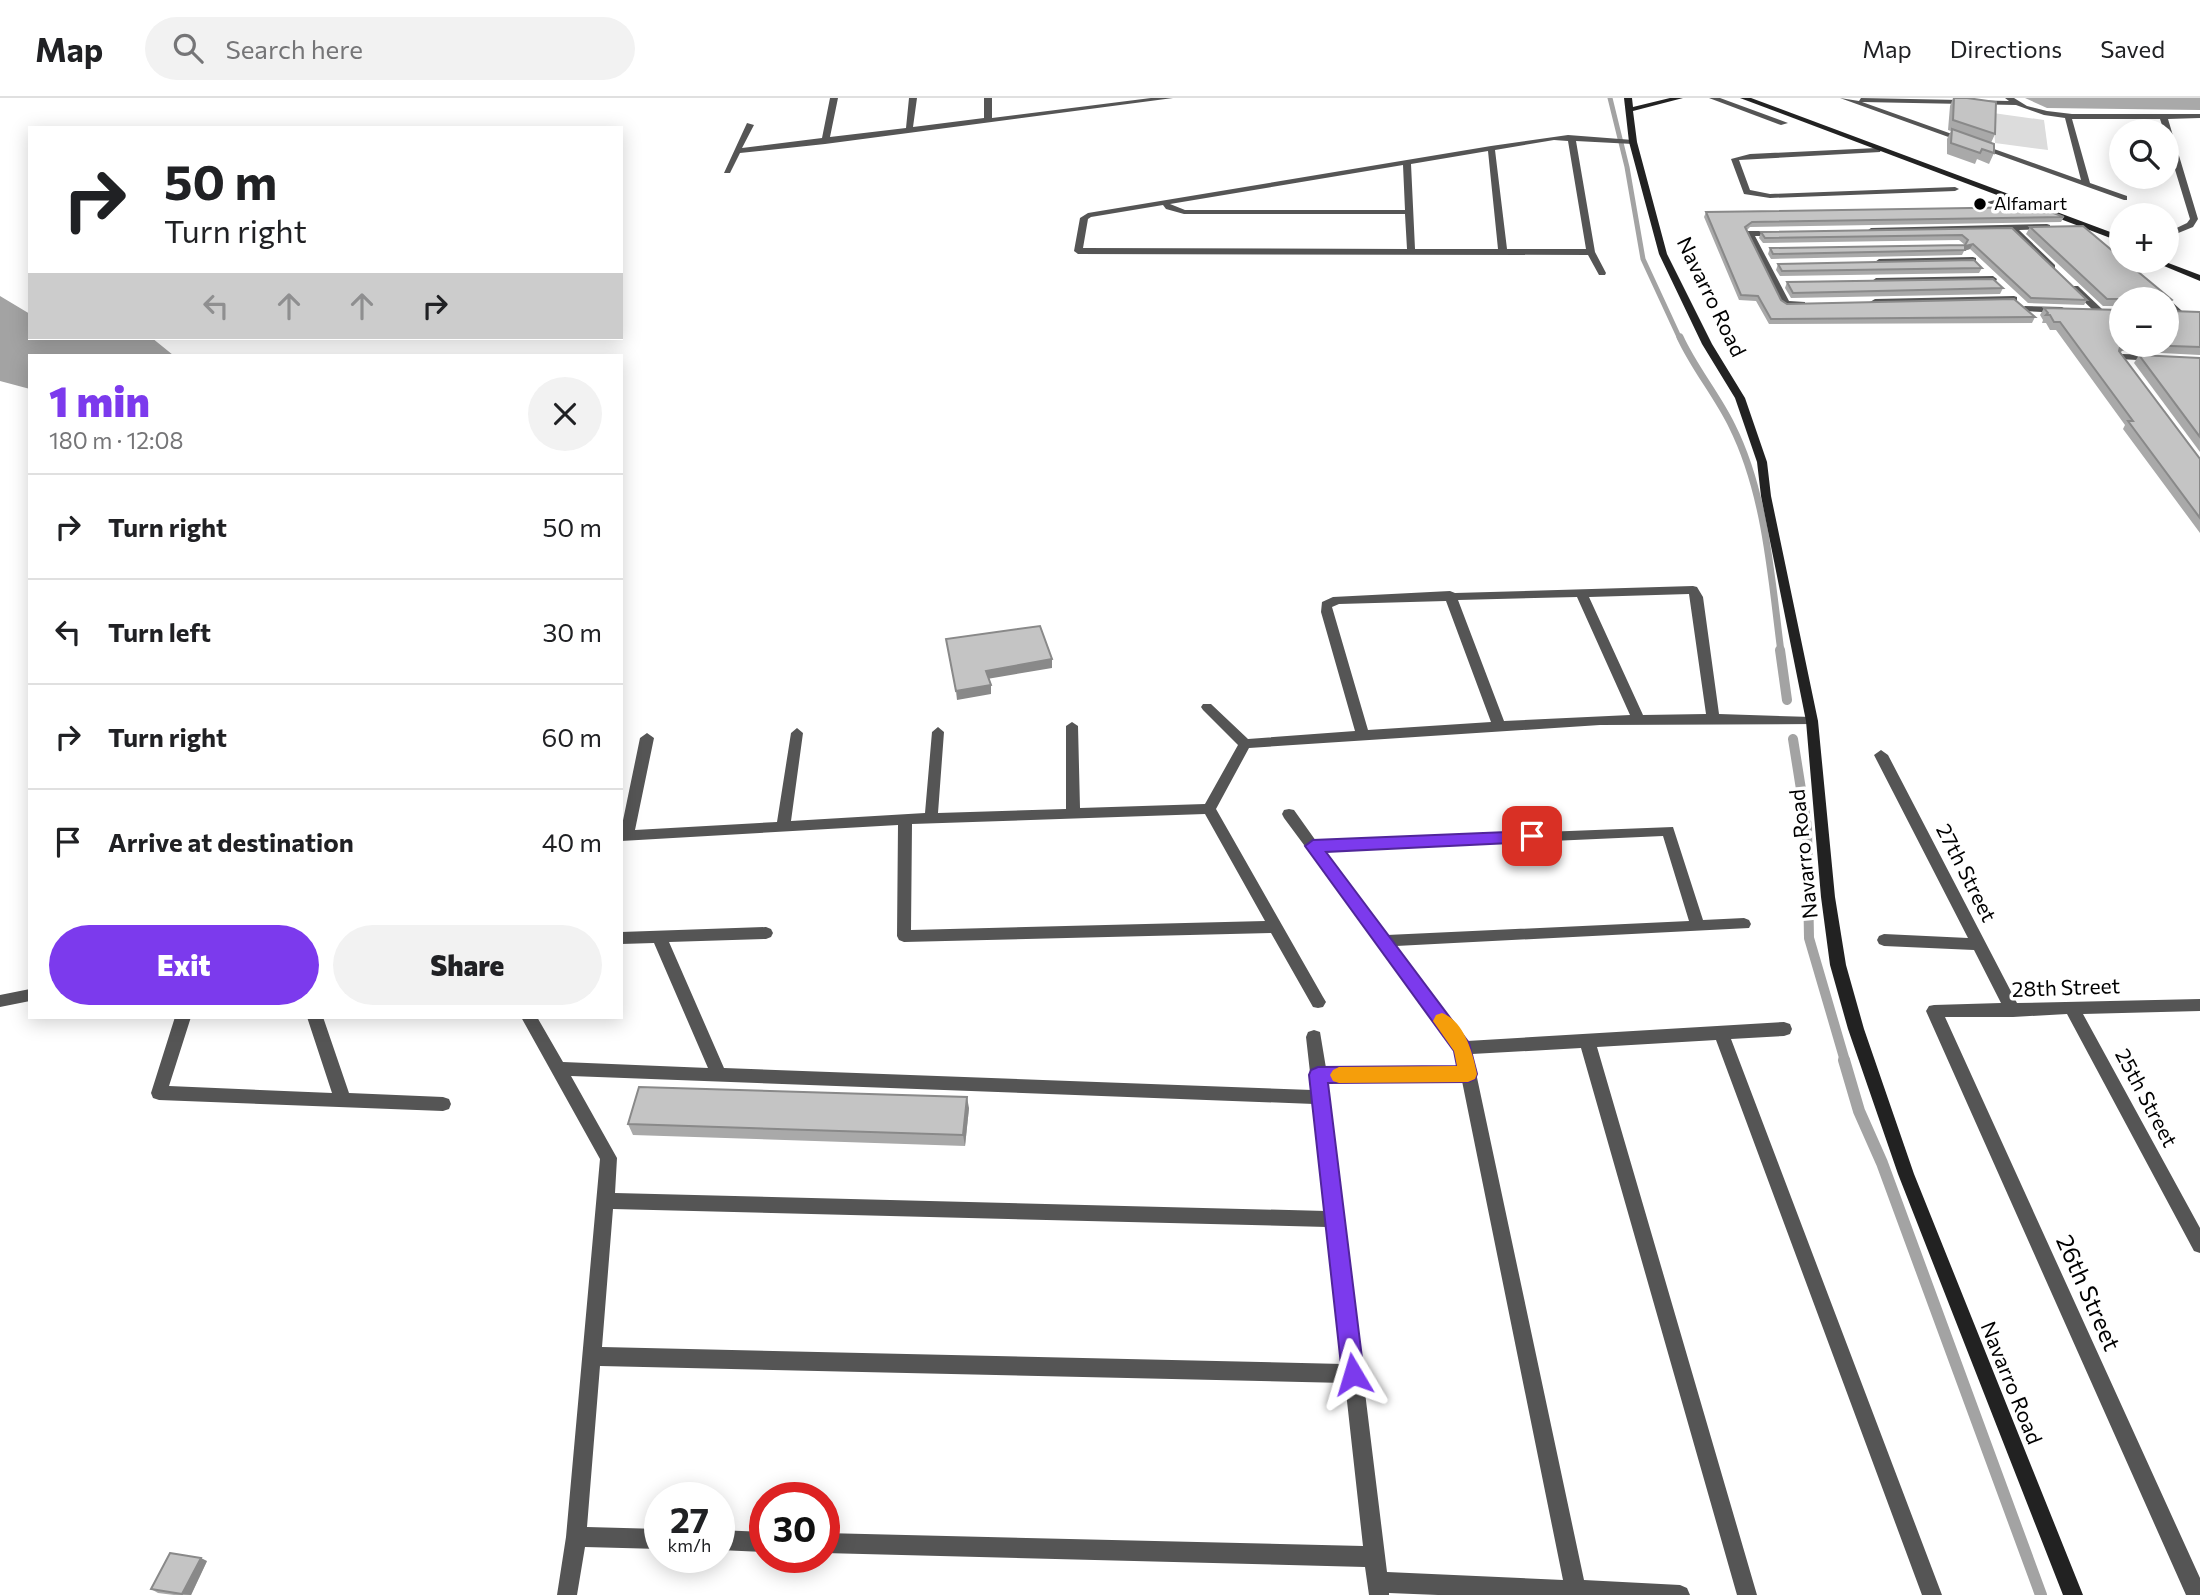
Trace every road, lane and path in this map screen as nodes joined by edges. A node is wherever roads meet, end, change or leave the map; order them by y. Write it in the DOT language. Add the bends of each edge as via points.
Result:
graph roads {
  1 [pos="834,98"];
  2 [pos="913,98"];
  3 [pos="988,98"];
  4 [pos="1071,98"];
  5 [pos="1169,98"];
  6 [pos="1679,98"];
  7 [pos="1713,98"];
  8 [pos="1744,98"];
  9 [pos="1148,99"];
  10 [pos="1847,99"];
  11 [pos="2012,101"];
  12 [pos="1629,104"];
  13 [pos="1766,105"];
  14 [pos="1072,110"];
  15 [pos="2068,116"];
  16 [pos="2163,116"];
  17 [pos="2200,116"];
  18 [pos="988,121"];
  19 [pos="1784,123"];
  20 [pos="750,125"];
  21 [pos="909,131"];
  22 [pos="1571,137"];
  23 [pos="1820,137"];
  24 [pos="1629,141"];
  25 [pos="825,142"];
  26 [pos="1832,142"];
  27 [pos="1491,148"];
  28 [pos="1877,150"];
  29 [pos="737,151"];
  30 [pos="1856,152"];
  31 [pos="1881,161"];
  32 [pos="1407,162"];
  33 [pos="727,172"];
  34 [pos="1930,180"];
  35 [pos="2086,184"];
  36 [pos="1955,189"];
  37 [pos="1967,193"];
  38 [pos="1979,198"];
  39 [pos="2124,198"];
  40 [pos="2008,199"];
  41 [pos="1163,201"];
  42 [pos="1992,202"];
  43 [pos="1409,212"];
  44 [pos="2197,220"];
  45 [pos="2011,227"];
  46 [pos="2053,227"];
  47 [pos="2063,227"];
  48 [pos="2084,227"];
  49 [pos="1941,229"];
  50 [pos="2179,230"];
  51 [pos="1859,231"];
  52 [pos="1791,232"];
  53 [pos="1950,238"];
  54 [pos="2109,239"];
  55 [pos="2109,241"];
  56 [pos="1959,246"];
  57 [pos="1771,249"];
  58 [pos="1758,250"];
  59 [pos="1411,252"];
  60 [pos="1591,252"];
  61 [pos="1503,253"];
  62 [pos="1973,260"];
  63 [pos="2179,260"];
  64 [pos="1863,262"];
  65 [pos="1766,265"];
  66 [pos="1780,265"];
  67 [pos="2200,267"];
  68 [pos="2179,270"];
  69 [pos="1602,273"];
  70 [pos="2060,274"];
  71 [pos="2200,278"];
  72 [pos="1993,279"];
  73 [pos="1870,281"];
  74 [pos="1775,282"];
  75 [pos="1788,282"];
  76 [pos="2070,283"];
  77 [pos="2014,299"];
  78 [pos="1866,302"];
  79 [pos="1813,303"];
  80 [pos="2025,309"];
  81 [pos="2072,310"];
  82 [pos="2086,311"];
  83 [pos="2099,311"];
  84 [pos="2109,311"];
  85 [pos="2035,320"];
  86 [pos="2174,359"];
  87 [pos="2130,368"];
  88 [pos="1581,592"];
  89 [pos="1450,596"];
  90 [pos="1207,708"];
  91 [pos="1713,717"];
  92 [pos="1639,720"];
  93 [pos="1812,721"];
  94 [pos="1073,726"];
  95 [pos="1500,728"];
  96 [pos="938,732"];
  97 [pos="797,733"];
  98 [pos="1363,736"];
  99 [pos="647,738"];
  100 [pos="1245,744"];
  101 [pos="1881,755"];
  102 [pos="1209,809"];
  103 [pos="1073,814"];
  104 [pos="1289,814"];
  105 [pos="931,818"];
  106 [pos="905,819"];
  107 [pos="783,826"];
  108 [pos="624,836"];
  109 [pos="1313,846"];
  110 [pos="1744,924"];
  111 [pos="1698,926"];
  112 [pos="1276,927"];
  113 [pos="766,933"];
  114 [pos="659,936"];
  115 [pos="623,938"];
  116 [pos="1884,940"];
  117 [pos="1382,941"];
  118 [pos="1978,944"];
  119 [pos="28,995"];
  120 [pos="0,1001"];
  121 [pos="1318,1002"];
  122 [pos="2200,1005"];
  123 [pos="2072,1009"];
  124 [pos="1934,1011"];
  125 [pos="2013,1011"];
  126 [pos="182,1019"];
  127 [pos="316,1019"];
  128 [pos="529,1019"];
  129 [pos="1784,1028"];
  130 [pos="1721,1033"];
  131 [pos="1314,1037"];
  132 [pos="1587,1041"];
  133 [pos="1463,1048"];
  134 [pos="558,1069"];
  135 [pos="1468,1074"];
  136 [pos="719,1075"];
  137 [pos="1318,1075"];
  138 [pos="1321,1097"];
  139 [pos="343,1101"];
  140 [pos="443,1104"];
  141 [pos="605,1201"];
  142 [pos="1334,1219"];
  143 [pos="2200,1245"];
  144 [pos="592,1356"];
  145 [pos="1353,1374"];
  146 [pos="576,1537"];
  147 [pos="644,1539"];
  148 [pos="840,1543"];
  149 [pos="1374,1557"];
  150 [pos="1378,1589"];
  151 [pos="1576,1591"];
  152 [pos="568,1595"];
  153 [pos="1680,1595"];
  154 [pos="1747,1595"];
  155 [pos="1932,1595"];
  156 [pos="2073,1595"];
  157 [pos="2197,1595"];
  1 -- 25 [label="street"];
  2 -- 21 [label="street"];
  3 -- 18 [label="street"];
  4 -- 14 [label="street"];
  5 -- 9 [label="street"];
  6 -- 12 [label="street"];
  7 -- 19 [label="street"];
  8 -- 13 [label="street"];
  9 -- 14 [label="street"];
  10 -- 11 [label="street"];
  10 -- 35 [label="street"];
  11 -- 15 [label="street"];
  12 -- 24 [label="street, Navarro Road"];
  13 -- 19 [label="street"];
  13 -- 28 [label="street"];
  14 -- 18 [label="street"];
  15 -- 16 [label="street"];
  15 -- 35 [label="street"];
  16 -- 17 [label="street"];
  16 -- 44 [label="street"];
  18 -- 21 [label="street"];
  19 -- 23 [label="street"];
  20 -- 29 [label="street"];
  21 -- 25 [label="street"];
  22 -- 24 [label="street"];
  22 -- 27 [label="street"];
  22 -- 60 [label="street"];
  24 -- 93 [label="street, Navarro Road" via="1663,254 1707,344 1740,398 1755,438"];
  25 -- 29 [label="street"];
  26 -- 30 [label="street"];
  27 -- 32 [label="street"];
  27 -- 61 [label="street"];
  28 -- 30 [label="street"];
  28 -- 40 [label="street"];
  29 -- 33 [label="street"];
  30 -- 31 [label="street"];
  30 -- 36 [label="street" via="1735,159 1752,195"];
  32 -- 41 [label="street"];
  32 -- 43 [label="street"];
  34 -- 36 [label="street"];
  35 -- 39 [label="street"];
  36 -- 37 [label="street"];
  38 -- 42 [label="street"];
  40 -- 42 [label="street"];
  40 -- 48 [label="street"];
  41 -- 43 [label="street" via="1184,212"];
  41 -- 59 [label="street" via="1088,215 1078,251"];
  42 -- 47 [label="street"];
  43 -- 59 [label="street"];
  44 -- 50 [label="street"];
  45 -- 46 [label="street"];
  45 -- 49 [label="street"];
  45 -- 70 [label="street"];
  47 -- 48 [label="street"];
  47 -- 55 [label="street"];
  48 -- 54 [label="street"];
  49 -- 51 [label="street"];
  49 -- 53 [label="street"];
  52 -- 58 [label="street" via="1750,233"];
  56 -- 62 [label="street"];
  57 -- 58 [label="street"];
  58 -- 65 [label="street"];
  59 -- 61 [label="street"];
  60 -- 61 [label="street"];
  60 -- 69 [label="street"];
  62 -- 64 [label="street"];
  62 -- 72 [label="street"];
  63 -- 67 [label="street"];
  65 -- 66 [label="street"];
  65 -- 74 [label="street"];
  68 -- 71 [label="street"];
  72 -- 73 [label="street"];
  72 -- 77 [label="street"];
  74 -- 75 [label="street"];
  74 -- 79 [label="street" via="1786,304"];
  76 -- 83 [label="street"];
  77 -- 78 [label="street"];
  77 -- 80 [label="street"];
  80 -- 81 [label="street"];
  80 -- 85 [label="street"];
  82 -- 83 [label="street"];
  83 -- 84 [label="street"];
  86 -- 87 [label="street" via="2122,357"];
  88 -- 89 [label="street"];
  88 -- 91 [label="street" via="1683,589 1697,593"];
  88 -- 92 [label="street"];
  89 -- 95 [label="street"];
  89 -- 98 [label="street" via="1337,600 1326,605"];
  90 -- 100 [label="street"];
  91 -- 92 [label="street"];
  91 -- 93 [label="street"];
  92 -- 95 [label="street"];
  93 -- 156 [label="street, Navarro Road" via="1828,897 1838,965 1856,1029 1911,1186"];
  94 -- 103 [label="street"];
  95 -- 98 [label="street"];
  96 -- 105 [label="street"];
  97 -- 107 [label="street"];
  98 -- 100 [label="street"];
  99 -- 108 [label="street"];
  100 -- 102 [label="street"];
  101 -- 118 [label="street, 27th Street"];
  102 -- 103 [label="street"];
  102 -- 112 [label="street"];
  103 -- 105 [label="street"];
  104 -- 109 [label="street"];
  105 -- 106 [label="street"];
  106 -- 107 [label="street"];
  106 -- 112 [label="street" via="904,936"];
  107 -- 108 [label="street"];
  109 -- 111 [label="street" via="1668,831"];
  109 -- 117 [label="street"];
  110 -- 111 [label="street"];
  111 -- 117 [label="street"];
  112 -- 121 [label="street"];
  113 -- 114 [label="street"];
  114 -- 115 [label="street"];
  114 -- 136 [label="street"];
  116 -- 118 [label="street"];
  117 -- 133 [label="street"];
  118 -- 125 [label="street, 27th Street"];
  119 -- 120 [label="street"];
  122 -- 123 [label="street, 28th Street"];
  123 -- 125 [label="street, 28th Street"];
  123 -- 143 [label="street, 25th Street"];
  124 -- 125 [label="street, 28th Street"];
  124 -- 157 [label="street, 26th Street"];
  126 -- 139 [label="street" via="159,1093"];
  127 -- 139 [label="street"];
  128 -- 134 [label="street"];
  129 -- 130 [label="street"];
  130 -- 132 [label="street"];
  130 -- 155 [label="street"];
  131 -- 137 [label="street"];
  132 -- 133 [label="street"];
  132 -- 154 [label="street"];
  133 -- 135 [label="street"];
  134 -- 136 [label="street"];
  134 -- 141 [label="street" via="609,1158"];
  135 -- 137 [label="street"];
  135 -- 151 [label="street"];
  136 -- 138 [label="street"];
  137 -- 138 [label="street"];
  138 -- 142 [label="street"];
  139 -- 140 [label="street"];
  141 -- 142 [label="street"];
  141 -- 144 [label="street"];
  142 -- 145 [label="street"];
  144 -- 145 [label="street"];
  144 -- 146 [label="street"];
  145 -- 149 [label="street"];
  146 -- 147 [label="street"];
  146 -- 152 [label="street"];
  148 -- 149 [label="street"];
  149 -- 150 [label="street"];
  150 -- 151 [label="street"];
  151 -- 153 [label="street"];
}
